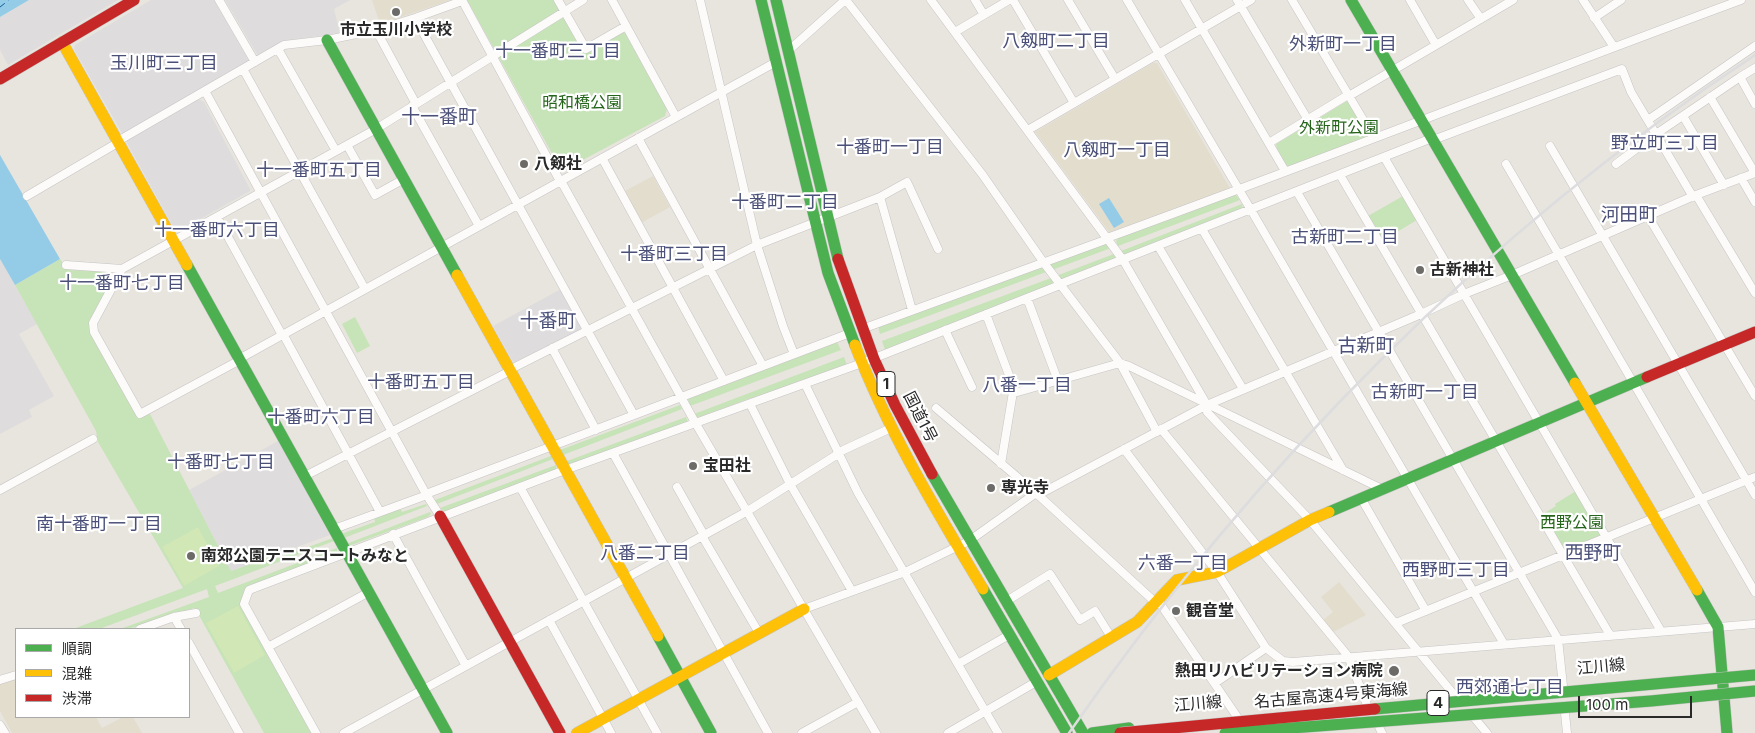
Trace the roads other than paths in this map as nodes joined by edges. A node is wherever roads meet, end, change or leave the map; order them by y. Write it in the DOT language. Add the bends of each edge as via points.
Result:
graph roads {
  1 [pos="134,0"];
  2 [pos="219,0"];
  3 [pos="462,0"];
  4 [pos="558,0"];
  5 [pos="583,0"];
  6 [pos="612,0"];
  7 [pos="700,0"];
  8 [pos="760,0"];
  9 [pos="776,0"];
  10 [pos="845,0"];
  11 [pos="931,0"];
  12 [pos="975,0"];
  13 [pos="1010,0"];
  14 [pos="1013,0"];
  15 [pos="1068,0"];
  16 [pos="1127,0"];
  17 [pos="1185,0"];
  18 [pos="1251,0"];
  19 [pos="1292,0"];
  20 [pos="1351,0"];
  21 [pos="1410,0"];
  22 [pos="1468,0"];
  23 [pos="1513,0"];
  24 [pos="1582,0"];
  25 [pos="1621,0"];
  26 [pos="1741,0"];
  27 [pos="1239,3"];
  28 [pos="564,11"];
  29 [pos="984,15"];
  30 [pos="415,18"];
  31 [pos="1594,18"];
  32 [pos="1481,19"];
  33 [pos="626,26"];
  34 [pos="1202,29"];
  35 [pos="376,30"];
  36 [pos="954,32"];
  37 [pos="328,40"];
  38 [pos="62,42"];
  39 [pos="1436,45"];
  40 [pos="1755,46"];
  41 [pos="1614,47"];
  42 [pos="278,49"];
  43 [pos="788,51"];
  44 [pos="1159,54"];
  45 [pos="492,56"];
  46 [pos="255,62"];
  47 [pos="776,62"];
  48 [pos="1755,68"];
  49 [pos="243,69"];
  50 [pos="1393,71"];
  51 [pos="1740,77"];
  52 [pos="0,79"];
  53 [pos="1115,80"];
  54 [pos="450,82"];
  55 [pos="205,91"];
  56 [pos="722,92"];
  57 [pos="1349,95"];
  58 [pos="1710,98"];
  59 [pos="1074,103"];
  60 [pos="1755,104"];
  61 [pos="414,105"];
  62 [pos="1683,116"];
  63 [pos="676,117"];
  64 [pos="1308,120"];
  65 [pos="1422,120"];
  66 [pos="1648,120"];
  67 [pos="376,129"];
  68 [pos="1028,130"];
  69 [pos="1656,134"];
  70 [pos="638,138"];
  71 [pos="1374,138"];
  72 [pos="1433,139"];
  73 [pos="119,141"];
  74 [pos="1269,143"];
  75 [pos="347,145"];
  76 [pos="1550,146"];
  77 [pos="336,151"];
  78 [pos="1384,157"];
  79 [pos="602,158"];
  80 [pos="1506,164"];
  81 [pos="1616,164"];
  82 [pos="300,171"];
  83 [pos="1286,171"];
  84 [pos="1755,173"];
  85 [pos="1340,175"];
  86 [pos="1741,178"];
  87 [pos="404,179"];
  88 [pos="561,181"];
  89 [pos="1724,185"];
  90 [pos="1238,189"];
  91 [pos="261,192"];
  92 [pos="1297,192"];
  93 [pos="27,196"];
  94 [pos="1695,196"];
  95 [pos="880,197"];
  96 [pos="1755,202"];
  97 [pos="518,205"];
  98 [pos="1251,210"];
  99 [pos="1648,216"];
  100 [pos="217,217"];
  101 [pos="827,218"];
  102 [pos="814,223"];
  103 [pos="479,226"];
  104 [pos="1202,229"];
  105 [pos="1604,236"];
  106 [pos="1108,239"];
  107 [pos="174,241"];
  108 [pos="757,245"];
  109 [pos="1158,246"];
  110 [pos="442,247"];
  111 [pos="938,249"];
  112 [pos="1559,255"];
  113 [pos="1122,260"];
  114 [pos="1044,263"];
  115 [pos="66,265"];
  116 [pos="709,268"];
  117 [pos="122,269"];
  118 [pos="1512,275"];
  119 [pos="1060,285"];
  120 [pos="672,287"];
  121 [pos="365,289"];
  122 [pos="1755,293"];
  123 [pos="1464,294"];
  124 [pos="1027,298"];
  125 [pos="632,308"];
  126 [pos="326,310"];
  127 [pos="912,310"];
  128 [pos="986,314"];
  129 [pos="1421,314"];
  130 [pos="862,329"];
  131 [pos="945,330"];
  132 [pos="587,331"];
  133 [pos="1378,332"];
  134 [pos="1755,332"];
  135 [pos="850,333"];
  136 [pos="283,335"];
  137 [pos="1725,344"];
  138 [pos="552,348"];
  139 [pos="1333,351"];
  140 [pos="794,354"];
  141 [pos="240,359"];
  142 [pos="874,359"];
  143 [pos="862,363"];
  144 [pos="1120,364"];
  145 [pos="1678,364"];
  146 [pos="763,366"];
  147 [pos="510,370"];
  148 [pos="1286,371"];
  149 [pos="724,381"];
  150 [pos="1058,381"];
  151 [pos="1634,383"];
  152 [pos="805,384"];
  153 [pos="972,387"];
  154 [pos="1243,390"];
  155 [pos="1012,392"];
  156 [pos="1755,396"];
  157 [pos="681,398"];
  158 [pos="1587,403"];
  159 [pos="750,404"];
  160 [pos="1207,405"];
  161 [pos="936,408"];
  162 [pos="634,416"];
  163 [pos="1540,422"];
  164 [pos="696,424"];
  165 [pos="891,428"];
  166 [pos="596,430"];
  167 [pos="393,431"];
  168 [pos="1159,431"];
  169 [pos="94,438"];
  170 [pos="1496,441"];
  171 [pos="552,447"];
  172 [pos="1124,449"];
  173 [pos="613,453"];
  174 [pos="348,454"];
  175 [pos="838,454"];
  176 [pos="1453,459"];
  177 [pos="1001,464"];
  178 [pos="565,470"];
  179 [pos="1343,470"];
  180 [pos="305,476"];
  181 [pos="1755,477"];
  182 [pos="1407,478"];
  183 [pos="1746,480"];
  184 [pos="790,484"];
  185 [pos="520,487"];
  186 [pos="677,487"];
  187 [pos="1382,489"];
  188 [pos="0,490"];
  189 [pos="427,494"];
  190 [pos="1037,494"];
  191 [pos="1755,495"];
  192 [pos="1361,498"];
  193 [pos="1701,499"];
  194 [pos="380,512"];
  195 [pos="746,512"];
  196 [pos="440,516"];
  197 [pos="1654,518"];
  198 [pos="1310,520"];
  199 [pos="334,529"];
  200 [pos="393,534"];
  201 [pos="703,535"];
  202 [pos="1607,537"];
  203 [pos="969,541"];
  204 [pos="956,546"];
  205 [pos="1258,548"];
  206 [pos="347,552"];
  207 [pos="669,554"];
  208 [pos="1563,556"];
  209 [pos="905,572"];
  210 [pos="1217,572"];
  211 [pos="1519,573"];
  212 [pos="625,578"];
  213 [pos="852,591"];
  214 [pos="369,592"];
  215 [pos="1473,592"];
  216 [pos="1755,592"];
  217 [pos="1156,600"];
  218 [pos="584,601"];
  219 [pos="1005,602"];
  220 [pos="804,609"];
  221 [pos="1426,611"];
  222 [pos="196,613"];
  223 [pos="174,617"];
  224 [pos="549,620"];
  225 [pos="1396,623"];
  226 [pos="1755,624"];
  227 [pos="1718,627"];
  228 [pos="143,628"];
  229 [pos="180,628"];
  230 [pos="1661,631"];
  231 [pos="759,633"];
  232 [pos="1009,635"];
  233 [pos="1610,635"];
  234 [pos="1111,637"];
  235 [pos="1558,639"];
  236 [pos="510,642"];
  237 [pos="1504,644"];
  238 [pos="190,645"];
  239 [pos="268,647"];
  240 [pos="1266,648"];
  241 [pos="1419,652"];
  242 [pos="723,653"];
  243 [pos="1348,656"];
  244 [pos="958,664"];
  245 [pos="466,666"];
  246 [pos="1755,671"];
  247 [pos="1722,673"];
  248 [pos="15,674"];
  249 [pos="1049,675"];
  250 [pos="1755,675"];
  251 [pos="679,677"];
  252 [pos="0,680"];
  253 [pos="1036,682"];
  254 [pos="1215,682"];
  255 [pos="1755,684"];
  256 [pos="1563,686"];
  257 [pos="423,690"];
  258 [pos="1755,691"];
  259 [pos="1480,695"];
  260 [pos="1755,696"];
  261 [pos="1456,697"];
  262 [pos="1724,699"];
  263 [pos="639,700"];
  264 [pos="1651,701"];
  265 [pos="858,702"];
  266 [pos="1367,705"];
  267 [pos="986,711"];
  268 [pos="1565,713"];
  269 [pos="1237,717"];
  270 [pos="603,719"];
  271 [pos="1475,719"];
  272 [pos="0,725"];
  273 [pos="1380,730"];
  274 [pos="5,733"];
  275 [pos="239,733"];
  276 [pos="316,733"];
  277 [pos="344,733"];
  278 [pos="447,733"];
  279 [pos="560,733"];
  280 [pos="578,733"];
  281 [pos="611,733"];
  282 [pos="657,733"];
  283 [pos="711,733"];
  284 [pos="768,733"];
  285 [pos="802,733"];
  286 [pos="876,733"];
  287 [pos="948,733"];
  288 [pos="998,733"];
  289 [pos="1067,733"];
  290 [pos="1083,733"];
  291 [pos="1092,733"];
  292 [pos="1120,733"];
  293 [pos="1224,733"];
  294 [pos="1249,733"];
  295 [pos="1266,733"];
  296 [pos="1298,733"];
  297 [pos="1487,733"];
  298 [pos="1567,733"];
  299 [pos="1727,733"];
  1 -- 38 [label="main road"];
  2 -- 46 [label="street"];
  3 -- 30 [label="street"];
  3 -- 45 [label="street"];
  4 -- 28 [label="street"];
  5 -- 28 [label="street"];
  6 -- 33 [label="street"];
  7 -- 56 [label="street"];
  8 -- 47 [label="main road, 国道1号 / 1"];
  9 -- 43 [label="main road, 国道1号 / 1"];
  10 -- 43 [label="street"];
  10 -- 114 [label="street" via="982,174"];
  11 -- 36 [label="street"];
  12 -- 29 [label="street"];
  13 -- 29 [label="street"];
  14 -- 59 [label="street"];
  15 -- 53 [label="street"];
  16 -- 44 [label="street"];
  17 -- 34 [label="street"];
  18 -- 27 [label="street"];
  19 -- 57 [label="street"];
  20 -- 50 [label="main road"];
  21 -- 39 [label="street"];
  22 -- 32 [label="street"];
  23 -- 32 [label="street"];
  24 -- 31 [label="street"];
  25 -- 31 [label="street"];
  26 -- 41 [label="street"];
  27 -- 34 [label="street"];
  27 -- 64 [label="street"];
  28 -- 33 [label="street" via="586,49"];
  28 -- 45 [label="street"];
  29 -- 36 [label="street"];
  30 -- 35 [label="street"];
  30 -- 54 [label="street"];
  31 -- 41 [label="street"];
  32 -- 39 [label="street"];
  33 -- 63 [label="street"];
  34 -- 44 [label="street"];
  34 -- 74 [label="street"];
  35 -- 37 [label="street"];
  35 -- 61 [label="street"];
  36 -- 68 [label="street"];
  37 -- 42 [label="street" via="284,45"];
  37 -- 67 [label="main road"];
  38 -- 52 [label="main road"];
  38 -- 73 [label="main road"];
  39 -- 50 [label="street"];
  40 -- 66 [label="street"];
  41 -- 65 [label="street"];
  42 -- 46 [label="street"];
  42 -- 77 [label="street"];
  43 -- 101 [label="main road, 国道1号 / 1"];
  44 -- 53 [label="street"];
  44 -- 90 [label="street"];
  45 -- 54 [label="street"];
  45 -- 88 [label="street"];
  46 -- 49 [label="street"];
  47 -- 56 [label="street"];
  47 -- 102 [label="main road, 国道1号 / 1"];
  48 -- 51 [label="street"];
  49 -- 55 [label="street"];
  49 -- 82 [label="street"];
  50 -- 57 [label="street"];
  50 -- 65 [label="main road"];
  51 -- 58 [label="street"];
  51 -- 60 [label="street"];
  53 -- 59 [label="street"];
  54 -- 61 [label="street"];
  54 -- 97 [label="street"];
  55 -- 73 [label="street"];
  55 -- 91 [label="street"];
  56 -- 63 [label="street"];
  56 -- 108 [label="street"];
  57 -- 64 [label="street"];
  57 -- 71 [label="street"];
  58 -- 62 [label="street"];
  58 -- 84 [label="street"];
  59 -- 68 [label="street"];
  61 -- 67 [label="street"];
  61 -- 103 [label="street"];
  62 -- 69 [label="street"];
  62 -- 89 [label="street"];
  63 -- 70 [label="street"];
  64 -- 74 [label="street"];
  65 -- 71 [label="street"];
  65 -- 72 [label="main road"];
  66 -- 69 [label="street"];
  66 -- 72 [label="street" via="1622,69"];
  67 -- 75 [label="street"];
  67 -- 87 [label="main road"];
  68 -- 106 [label="street"];
  69 -- 81 [label="street"];
  69 -- 94 [label="street"];
  70 -- 79 [label="street"];
  70 -- 116 [label="street"];
  71 -- 83 [label="street"];
  72 -- 78 [label="street"];
  72 -- 118 [label="main road"];
  73 -- 93 [label="street"];
  73 -- 107 [label="main road"];
  74 -- 83 [label="street"];
  75 -- 77 [label="street"];
  75 -- 87 [label="street" via="375,195"];
  76 -- 105 [label="street"];
  77 -- 82 [label="street"];
  78 -- 85 [label="street"];
  78 -- 123 [label="street"];
  79 -- 88 [label="street"];
  79 -- 120 [label="street"];
  80 -- 112 [label="street"];
  82 -- 91 [label="street"];
  82 -- 121 [label="street"];
  83 -- 90 [label="street"];
  84 -- 86 [label="street"];
  85 -- 92 [label="street"];
  85 -- 129 [label="street"];
  86 -- 89 [label="street"];
  86 -- 96 [label="street"];
  87 -- 110 [label="main road"];
  88 -- 97 [label="street"];
  88 -- 125 [label="street"];
  89 -- 94 [label="street"];
  90 -- 98 [label="street"];
  90 -- 106 [label="street"];
  91 -- 100 [label="street"];
  91 -- 126 [label="street"];
  92 -- 98 [label="street"];
  92 -- 133 [label="street"];
  94 -- 99 [label="street"];
  94 -- 122 [label="street"];
  95 -- 101 [label="street"];
  95 -- 111 [label="street" via="907,182"];
  95 -- 127 [label="street"];
  97 -- 103 [label="street"];
  97 -- 132 [label="street"];
  98 -- 104 [label="street"];
  98 -- 139 [label="street"];
  99 -- 105 [label="street"];
  99 -- 137 [label="street"];
  100 -- 107 [label="street"];
  100 -- 136 [label="street"];
  101 -- 102 [label="street"];
  101 -- 130 [label="main road, 国道1号 / 1" via="840,268"];
  102 -- 108 [label="street"];
  102 -- 135 [label="main road, 国道1号 / 1"];
  103 -- 110 [label="street"];
  104 -- 109 [label="street"];
  104 -- 148 [label="street"];
  105 -- 112 [label="street"];
  105 -- 145 [label="street"];
  106 -- 113 [label="street"];
  106 -- 114 [label="street"];
  107 -- 117 [label="street"];
  107 -- 141 [label="main road"];
  108 -- 116 [label="street"];
  108 -- 140 [label="street"];
  109 -- 113 [label="street"];
  109 -- 154 [label="street"];
  110 -- 121 [label="street"];
  110 -- 147 [label="main road"];
  112 -- 118 [label="street"];
  112 -- 151 [label="street"];
  113 -- 119 [label="street"];
  113 -- 160 [label="street"];
  114 -- 119 [label="street"];
  114 -- 127 [label="street"];
  115 -- 117 [label="street"];
  116 -- 120 [label="street"];
  116 -- 146 [label="street"];
  117 -- 141 [label="street" via="94,323 94,332 140,414"];
  118 -- 123 [label="street"];
  118 -- 158 [label="main road"];
  119 -- 124 [label="street"];
  119 -- 144 [label="street"];
  120 -- 125 [label="street"];
  120 -- 149 [label="street"];
  121 -- 126 [label="street"];
  123 -- 129 [label="street"];
  123 -- 163 [label="street"];
  124 -- 128 [label="street"];
  124 -- 150 [label="street"];
  125 -- 132 [label="street"];
  125 -- 157 [label="street"];
  126 -- 136 [label="street"];
  126 -- 167 [label="street"];
  127 -- 130 [label="street"];
  128 -- 131 [label="street"];
  128 -- 155 [label="street" via="1009,375"];
  129 -- 133 [label="street"];
  129 -- 170 [label="street"];
  130 -- 142 [label="main road, 国道1号 / 1"];
  131 -- 142 [label="street"];
  131 -- 153 [label="street"];
  132 -- 138 [label="street"];
  132 -- 162 [label="street"];
  133 -- 139 [label="street"];
  133 -- 176 [label="street"];
  134 -- 137 [label="main road"];
  135 -- 140 [label="street"];
  135 -- 143 [label="main road, 国道1号 / 1"];
  136 -- 141 [label="street"];
  136 -- 174 [label="street"];
  137 -- 145 [label="main road"];
  137 -- 156 [label="street"];
  138 -- 147 [label="street"];
  138 -- 166 [label="street"];
  139 -- 148 [label="street"];
  139 -- 182 [label="street"];
  140 -- 146 [label="street"];
  141 -- 180 [label="main road"];
  142 -- 143 [label="street"];
  142 -- 203 [label="main road, 国道1号 / 1" via="916,445"];
  143 -- 152 [label="street"];
  143 -- 165 [label="main road, 国道1号 / 1"];
  144 -- 150 [label="street"];
  144 -- 160 [label="street"];
  144 -- 168 [label="street"];
  145 -- 151 [label="main road"];
  145 -- 183 [label="street"];
  146 -- 149 [label="street"];
  147 -- 167 [label="street"];
  147 -- 171 [label="main road"];
  148 -- 154 [label="street"];
  148 -- 179 [label="street"];
  149 -- 157 [label="street"];
  150 -- 155 [label="street"];
  151 -- 158 [label="main road"];
  151 -- 193 [label="street"];
  152 -- 159 [label="street"];
  152 -- 175 [label="street"];
  154 -- 160 [label="street"];
  155 -- 177 [label="street"];
  157 -- 162 [label="street"];
  157 -- 164 [label="street"];
  158 -- 163 [label="main road"];
  158 -- 197 [label="main road"];
  159 -- 164 [label="street"];
  159 -- 184 [label="street"];
  160 -- 168 [label="street"];
  160 -- 179 [label="street"];
  160 -- 198 [label="street" via="1207,412"];
  161 -- 177 [label="street"];
  162 -- 166 [label="street"];
  163 -- 170 [label="main road"];
  163 -- 202 [label="street"];
  164 -- 173 [label="street"];
  164 -- 195 [label="street"];
  165 -- 175 [label="street"];
  165 -- 204 [label="main road, 国道1号 / 1"];
  166 -- 171 [label="street"];
  167 -- 174 [label="street"];
  167 -- 189 [label="street"];
  168 -- 172 [label="street"];
  168 -- 205 [label="street"];
  169 -- 188 [label="street"];
  170 -- 176 [label="main road"];
  170 -- 208 [label="street"];
  171 -- 178 [label="main road"];
  171 -- 189 [label="street"];
  172 -- 190 [label="street"];
  172 -- 210 [label="street"];
  173 -- 178 [label="street"];
  173 -- 207 [label="street"];
  174 -- 180 [label="street"];
  174 -- 194 [label="street"];
  175 -- 184 [label="street"];
  175 -- 209 [label="street"];
  176 -- 182 [label="main road"];
  176 -- 211 [label="street"];
  177 -- 190 [label="street"];
  178 -- 185 [label="street"];
  178 -- 212 [label="main road"];
  179 -- 187 [label="street"];
  180 -- 199 [label="main road"];
  181 -- 183 [label="street"];
  182 -- 187 [label="main road"];
  182 -- 215 [label="street"];
  183 -- 191 [label="street"];
  183 -- 193 [label="street"];
  184 -- 195 [label="street"];
  184 -- 213 [label="street"];
  185 -- 196 [label="street"];
  185 -- 218 [label="street"];
  186 -- 201 [label="street"];
  187 -- 192 [label="main road"];
  189 -- 194 [label="street"];
  189 -- 196 [label="street"];
  190 -- 203 [label="street"];
  190 -- 217 [label="street"];
  192 -- 198 [label="main road"];
  192 -- 221 [label="street"];
  193 -- 197 [label="street"];
  193 -- 216 [label="street"];
  194 -- 199 [label="street"];
  195 -- 201 [label="street"];
  195 -- 220 [label="street"];
  196 -- 200 [label="street"];
  196 -- 236 [label="main road"];
  197 -- 202 [label="street"];
  197 -- 227 [label="main road"];
  198 -- 205 [label="main road"];
  198 -- 225 [label="street"];
  199 -- 206 [label="main road"];
  200 -- 206 [label="street"];
  200 -- 245 [label="street"];
  201 -- 207 [label="street"];
  201 -- 231 [label="street"];
  202 -- 208 [label="street"];
  202 -- 230 [label="street"];
  203 -- 204 [label="street"];
  203 -- 219 [label="main road, 国道1号 / 1"];
  204 -- 209 [label="street"];
  204 -- 232 [label="main road, 国道1号 / 1"];
  205 -- 210 [label="main road"];
  205 -- 243 [label="street"];
  206 -- 214 [label="main road"];
  206 -- 239 [label="street" via="249,590 244,604"];
  207 -- 212 [label="street"];
  207 -- 242 [label="street"];
  208 -- 211 [label="street"];
  208 -- 233 [label="street"];
  209 -- 213 [label="street"];
  209 -- 244 [label="street"];
  210 -- 217 [label="main road" via="1176,580"];
  210 -- 240 [label="street"];
  211 -- 215 [label="street"];
  211 -- 235 [label="street"];
  212 -- 218 [label="street"];
  212 -- 251 [label="main road"];
  213 -- 220 [label="street"];
  214 -- 239 [label="street"];
  214 -- 257 [label="main road"];
  215 -- 221 [label="street"];
  215 -- 237 [label="street"];
  217 -- 234 [label="main road" via="1137,622"];
  217 -- 254 [label="street"];
  218 -- 224 [label="street"];
  218 -- 263 [label="street"];
  219 -- 234 [label="street" via="1050,574 1080,620 1095,612"];
  219 -- 249 [label="main road, 国道1号 / 1"];
  220 -- 231 [label="main road"];
  220 -- 265 [label="street"];
  221 -- 225 [label="street"];
  222 -- 223 [label="street"];
  223 -- 228 [label="street"];
  223 -- 229 [label="street"];
  224 -- 236 [label="street"];
  224 -- 270 [label="street"];
  225 -- 241 [label="street"];
  226 -- 227 [label="street"];
  227 -- 230 [label="street"];
  227 -- 247 [label="main road"];
  230 -- 233 [label="street"];
  231 -- 242 [label="main road"];
  232 -- 244 [label="street"];
  232 -- 253 [label="main road, 国道1号 / 1"];
  233 -- 235 [label="street"];
  234 -- 249 [label="main road"];
  235 -- 237 [label="street"];
  235 -- 256 [label="street"];
  236 -- 245 [label="street"];
  236 -- 279 [label="main road"];
  237 -- 241 [label="street"];
  238 -- 275 [label="street"];
  239 -- 276 [label="street"];
  240 -- 243 [label="street" via="1282,661 1292,662"];
  240 -- 254 [label="street"];
  241 -- 243 [label="street"];
  241 -- 261 [label="street"];
  242 -- 251 [label="main road"];
  242 -- 284 [label="street"];
  243 -- 266 [label="street"];
  244 -- 267 [label="street"];
  245 -- 257 [label="street"];
  246 -- 247 [label="main road, 江川線"];
  247 -- 256 [label="main road, 江川線"];
  247 -- 262 [label="main road"];
  248 -- 252 [label="street"];
  249 -- 290 [label="main road, 国道1号 / 1"];
  250 -- 292 [label="main road, 名古屋高速4号東海線 / 4, bridge"];
  251 -- 263 [label="main road"];
  251 -- 283 [label="main road"];
  253 -- 267 [label="street"];
  253 -- 289 [label="main road, 国道1号 / 1"];
  254 -- 269 [label="street"];
  255 -- 259 [label="main road" via="1525,700 1497,700"];
  256 -- 259 [label="main road, 江川線"];
  257 -- 277 [label="street"];
  257 -- 278 [label="main road"];
  258 -- 264 [label="main road, 名古屋高速4号東海線 / 4, bridge"];
  259 -- 261 [label="main road, 江川線"];
  260 -- 262 [label="main road"];
  261 -- 266 [label="main road, 江川線"];
  261 -- 271 [label="street"];
  262 -- 268 [label="main road"];
  262 -- 299 [label="main road"];
  263 -- 270 [label="main road"];
  263 -- 282 [label="street"];
  264 -- 293 [label="main road, 名古屋高速4号東海線 / 4, bridge"];
  264 -- 295 [label="main road" via="1640,696 1491,706 1318,722"];
  265 -- 285 [label="street"];
  265 -- 286 [label="street"];
  266 -- 269 [label="main road, 江川線"];
  267 -- 287 [label="street"];
  267 -- 288 [label="street"];
  268 -- 271 [label="main road"];
  268 -- 298 [label="street"];
  269 -- 291 [label="main road, 江川線"];
  269 -- 294 [label="street"];
  270 -- 280 [label="main road"];
  270 -- 281 [label="street"];
  271 -- 273 [label="main road"];
  271 -- 297 [label="street"];
  272 -- 274 [label="street"];
  273 -- 296 [label="main road"];
}
